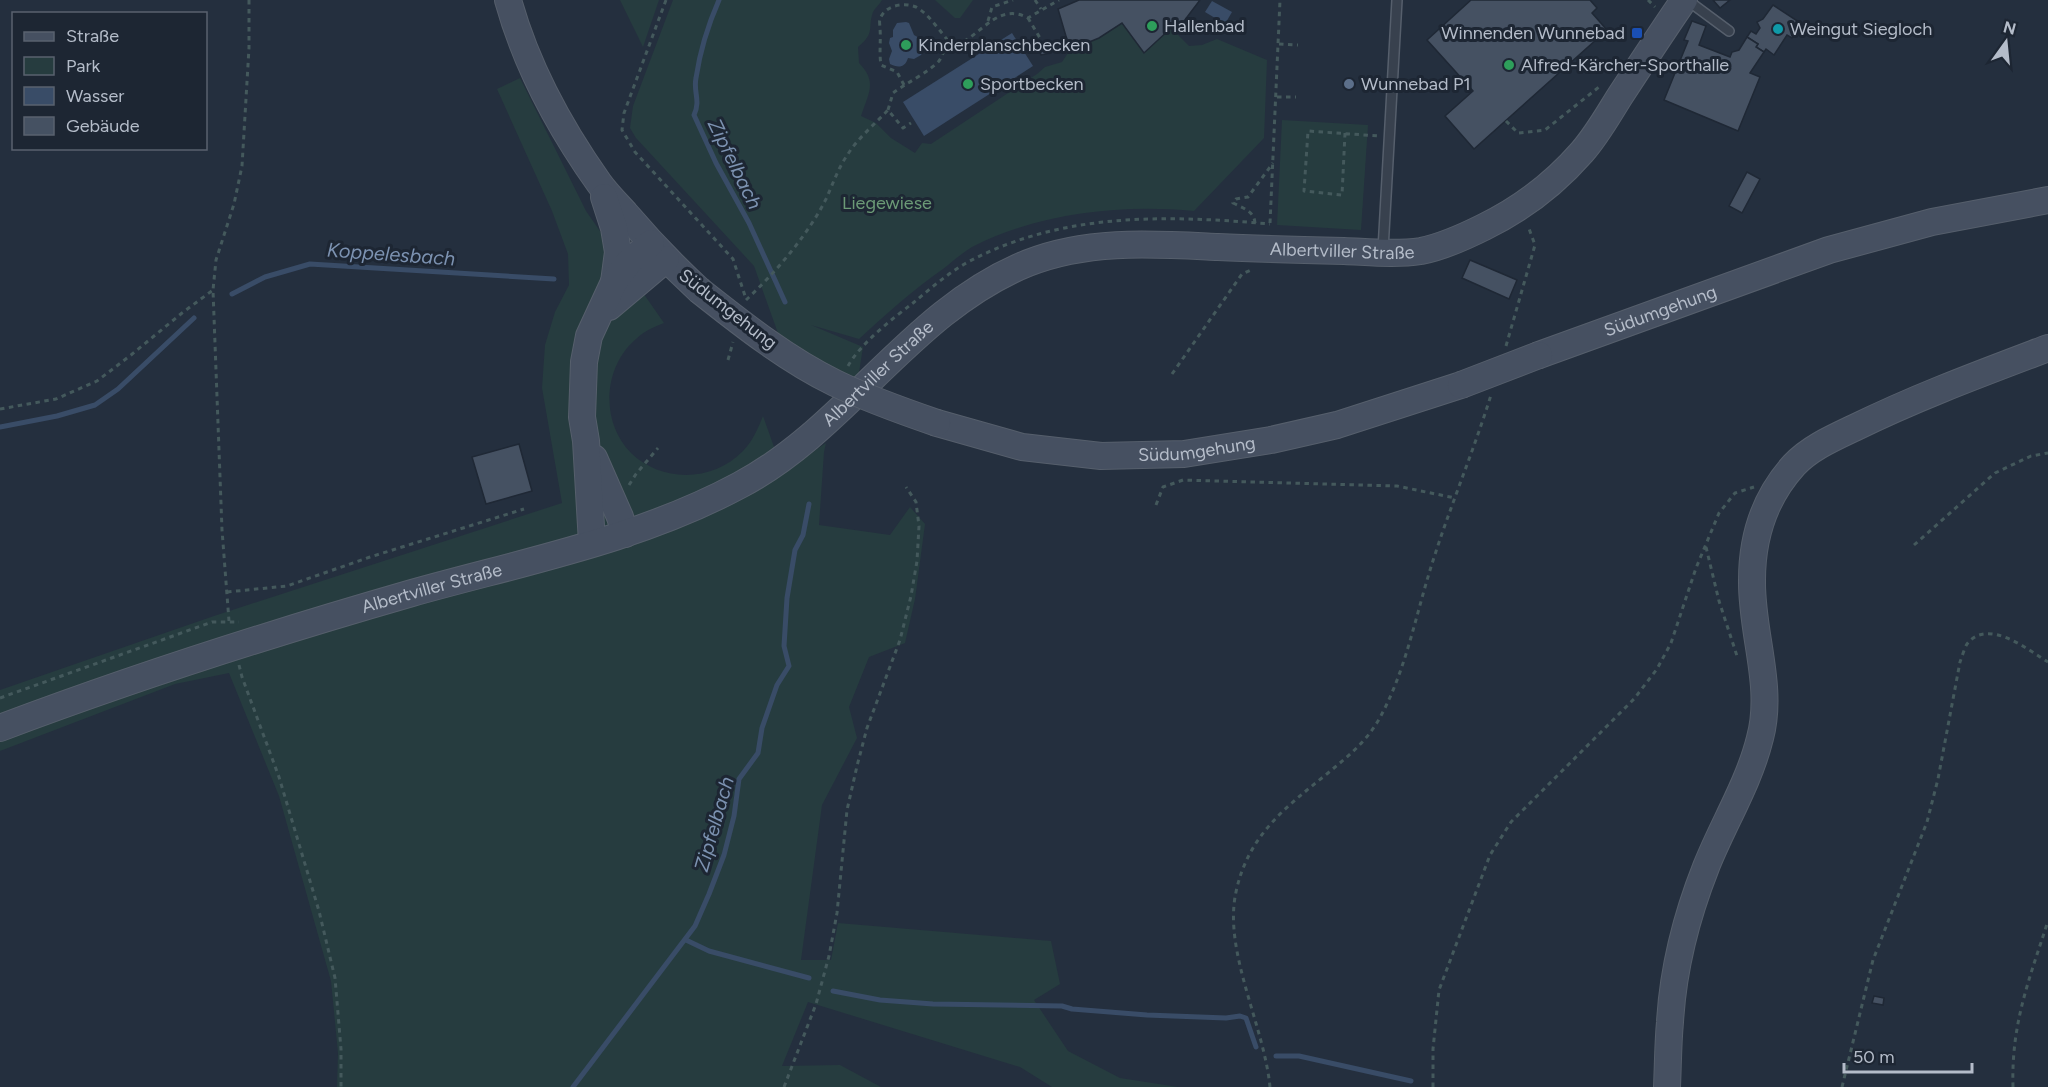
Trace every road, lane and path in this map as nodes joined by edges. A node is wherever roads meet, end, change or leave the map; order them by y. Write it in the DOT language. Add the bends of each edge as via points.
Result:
graph roads {
  1 [pos="249,0"];
  2 [pos="508,0"];
  3 [pos="666,0"];
  4 [pos="1013,0"];
  5 [pos="1035,0"];
  6 [pos="1059,0"];
  7 [pos="1280,0"];
  8 [pos="1396,0"];
  9 [pos="1648,0"];
  10 [pos="1686,0"];
  11 [pos="1656,8"];
  12 [pos="1041,9"];
  13 [pos="1028,18"];
  14 [pos="988,22"];
  15 [pos="1729,31"];
  16 [pos="951,44"];
  17 [pos="1279,44"];
  18 [pos="1298,45"];
  19 [pos="1025,46"];
  20 [pos="1606,82"];
  21 [pos="904,85"];
  22 [pos="1276,97"];
  23 [pos="1296,97"];
  24 [pos="888,110"];
  25 [pos="1506,121"];
  26 [pos="911,123"];
  27 [pos="1345,133"];
  28 [pos="1390,137"];
  29 [pos="1274,162"];
  30 [pos="600,185"];
  31 [pos="2048,200"];
  32 [pos="1522,207"];
  33 [pos="1256,223"];
  34 [pos="1270,224"];
  35 [pos="658,251"];
  36 [pos="1383,253"];
  37 [pos="1252,270"];
  38 [pos="614,282"];
  39 [pos="213,290"];
  40 [pos="746,300"];
  41 [pos="743,310"];
  42 [pos="597,318"];
  43 [pos="734,340"];
  44 [pos="2048,348"];
  45 [pos="1505,349"];
  46 [pos="728,360"];
  47 [pos="1173,374"];
  48 [pos="1492,391"];
  49 [pos="0,409"];
  50 [pos="586,441"];
  51 [pos="658,448"];
  52 [pos="2048,453"];
  53 [pos="906,487"];
  54 [pos="627,492"];
  55 [pos="1773,492"];
  56 [pos="1455,498"];
  57 [pos="1156,505"];
  58 [pos="524,509"];
  59 [pos="625,534"];
  60 [pos="592,543"];
  61 [pos="1914,545"];
  62 [pos="1706,546"];
  63 [pos="227,592"];
  64 [pos="236,646"];
  65 [pos="2048,662"];
  66 [pos="1740,665"];
  67 [pos="0,728"];
  68 [pos="2048,921"];
  69 [pos="341,1087"];
  70 [pos="783,1087"];
  71 [pos="1270,1087"];
  72 [pos="1433,1087"];
  73 [pos="1667,1087"];
  74 [pos="1842,1087"];
  75 [pos="2013,1087"];
  1 -- 39 [label="path" via="242,166 216,260"];
  2 -- 30 [label="street, Südumgehung" via="536,75"];
  3 -- 40 [label="path" via="624,113 622,130 635,152 733,259"];
  4 -- 14 [label="path" via="993,7"];
  5 -- 12 [label="path"];
  6 -- 12 [label="path"];
  7 -- 17 [label="path"];
  8 -- 28 [label="lane"];
  9 -- 11 [label="path"];
  10 -- 15 [label="lane"];
  10 -- 32 [label="street, Albertviller Straße" via="1585,149"];
  12 -- 13 [label="path"];
  13 -- 14 [label="path" via="1012,14"];
  13 -- 19 [label="path" via="1040,38"];
  14 -- 16 [label="path" via="960,44"];
  16 -- 21 [label="path" via="940,60"];
  16 -- 21 [label="path" via="917,8 905,4 887,10 879,21 881,65 897,72"];
  17 -- 18 [label="path"];
  17 -- 22 [label="path"];
  20 -- 25 [label="path" via="1545,130 1518,133"];
  21 -- 24 [label="path" via="893,93"];
  22 -- 23 [label="path"];
  22 -- 29 [label="path"];
  24 -- 26 [label="path" via="903,128"];
  24 -- 40 [label="path" via="848,153 826,200 778,268"];
  27 -- 27 [label="path" via="1308,131 1304,191 1342,195"];
  27 -- 28 [label="path"];
  28 -- 36 [label="lane"];
  29 -- 33 [label="path" via="1248,196 1233,203 1251,212"];
  29 -- 34 [label="path"];
  30 -- 35 [label="street, Südumgehung"];
  30 -- 38 [label="street" via="618,252"];
  31 -- 35 [label="street, Südumgehung, bridge" via="1932,222 1828,250 1461,385 1337,425 1184,454 1101,456 1022,447 879,403 833,382 754,333 699,290"];
  32 -- 36 [label="street, Albertviller Straße" via="1462,238 1422,250"];
  32 -- 45 [label="path" via="1535,245"];
  35 -- 38 [label="street" via="628,263"];
  35 -- 42 [label="street"];
  36 -- 59 [label="street, Albertviller Straße" via="1116,245 1074,250 1030,262 954,304 813,433 766,470 672,518"];
  37 -- 47 [label="path" via="1242,274"];
  38 -- 42 [label="street"];
  39 -- 49 [label="path" via="97,381 56,399"];
  39 -- 63 [label="path"];
  40 -- 41 [label="path"];
  42 -- 50 [label="street" via="584,362 582,417"];
  43 -- 46 [label="path"];
  44 -- 55 [label="street" via="1959,381 1822,444 1796,464"];
  48 -- 56 [label="path"];
  50 -- 59 [label="street"];
  50 -- 60 [label="street"];
  51 -- 54 [label="path" via="636,474"];
  52 -- 61 [label="path" via="1995,472"];
  53 -- 70 [label="path" via="915,502 919,526 911,596 857,766 847,810 829,956 816,1004"];
  55 -- 62 [label="path" via="1752,487 1734,493 1719,513"];
  55 -- 73 [label="street" via="1752,556 1752,589 1766,701 1761,736 1752,765 1705,868 1689,918 1670,1019"];
  56 -- 57 [label="path" via="1396,486 1183,480 1163,487"];
  56 -- 71 [label="path" via="1398,678 1378,722 1358,749 1280,812 1259,836 1244,866 1236,892 1236,950 1260,1033"];
  58 -- 63 [label="path" via="287,586"];
  59 -- 60 [label="street, Albertviller Straße"];
  60 -- 64 [label="street, Albertviller Straße"];
  62 -- 66 [label="path"];
  62 -- 72 [label="path" via="1671,643 1657,669 1634,699 1511,822 1490,855 1439,990"];
  63 -- 64 [label="path"];
  64 -- 67 [label="street, Albertviller Straße" via="105,688"];
  64 -- 69 [label="path" via="242,677 319,911 335,978"];
  65 -- 74 [label="path" via="1990,632 1967,644 1927,822 1873,960"];
  68 -- 75 [label="path" via="2021,1004 2012,1056"];
}
